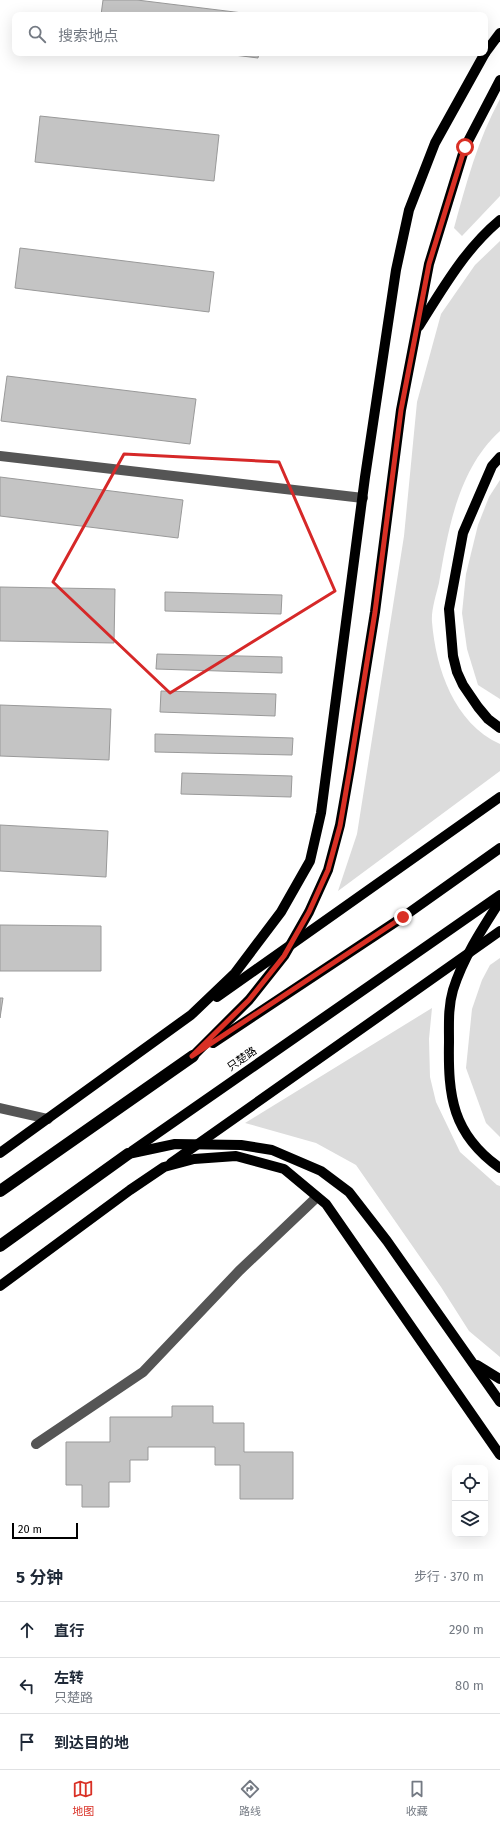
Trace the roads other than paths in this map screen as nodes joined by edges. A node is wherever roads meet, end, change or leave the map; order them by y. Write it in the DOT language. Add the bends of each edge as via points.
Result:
graph roads {
  1 [pos="500,33"];
  2 [pos="488,49"];
  3 [pos="483,56"];
  4 [pos="500,80"];
  5 [pos="500,220"];
  6 [pos="416,332"];
  7 [pos="0,456"];
  8 [pos="500,457"];
  9 [pos="363,498"];
  10 [pos="500,728"];
  11 [pos="500,797"];
  12 [pos="500,848"];
  13 [pos="500,895"];
  14 [pos="500,901"];
  15 [pos="500,932"];
  16 [pos="191,1015"];
  17 [pos="192,1056"];
  18 [pos="0,1108"];
  19 [pos="48,1119"];
  20 [pos="0,1153"];
  21 [pos="128,1154"];
  22 [pos="164,1167"];
  23 [pos="500,1168"];
  24 [pos="0,1191"];
  25 [pos="317,1197"];
  26 [pos="0,1246"];
  27 [pos="0,1286"];
  28 [pos="474,1363"];
  29 [pos="500,1379"];
  30 [pos="500,1402"];
  31 [pos="36,1444"];
  32 [pos="500,1455"];
  1 -- 2 [label="main road"];
  3 -- 9 [label="main road" via="435,143 410,210 396,270"];
  4 -- 6 [label="main road" via="465,147 429,264"];
  5 -- 6 [label="main road" via="483,234 448,279"];
  6 -- 17 [label="main road" via="401,410 369,651 340,826 328,870 309,912 284,956 249,1000"];
  7 -- 9 [label="street"];
  8 -- 10 [label="main road" via="492,466 463,533 449,609 457,672 478,708"];
  9 -- 16 [label="main road" via="321,813 310,861 281,912 235,973"];
  11 -- 16 [label="main road"];
  12 -- 17 [label="main road" via="403,917"];
  13 -- 21 [label="main road, 只楚路"];
  14 -- 23 [label="main road" via="482,928 458,978 449,1009 448,1049 452,1104 459,1123 467,1136"];
  15 -- 22 [label="main road"];
  16 -- 19 [label="main road"];
  17 -- 24 [label="highway"];
  18 -- 19 [label="street"];
  19 -- 20 [label="main road"];
  21 -- 26 [label="highway, 只楚路"];
  21 -- 28 [label="main road" via="175,1144 241,1145 272,1150 320,1170 349,1192 388,1241"];
  22 -- 25 [label="main road" via="194,1159 236,1156 284,1169"];
  22 -- 27 [label="main road"];
  25 -- 31 [label="street" via="239,1271 143,1372"];
  25 -- 32 [label="main road" via="326,1204"];
  28 -- 29 [label="main road"];
  28 -- 30 [label="main road"];
}
